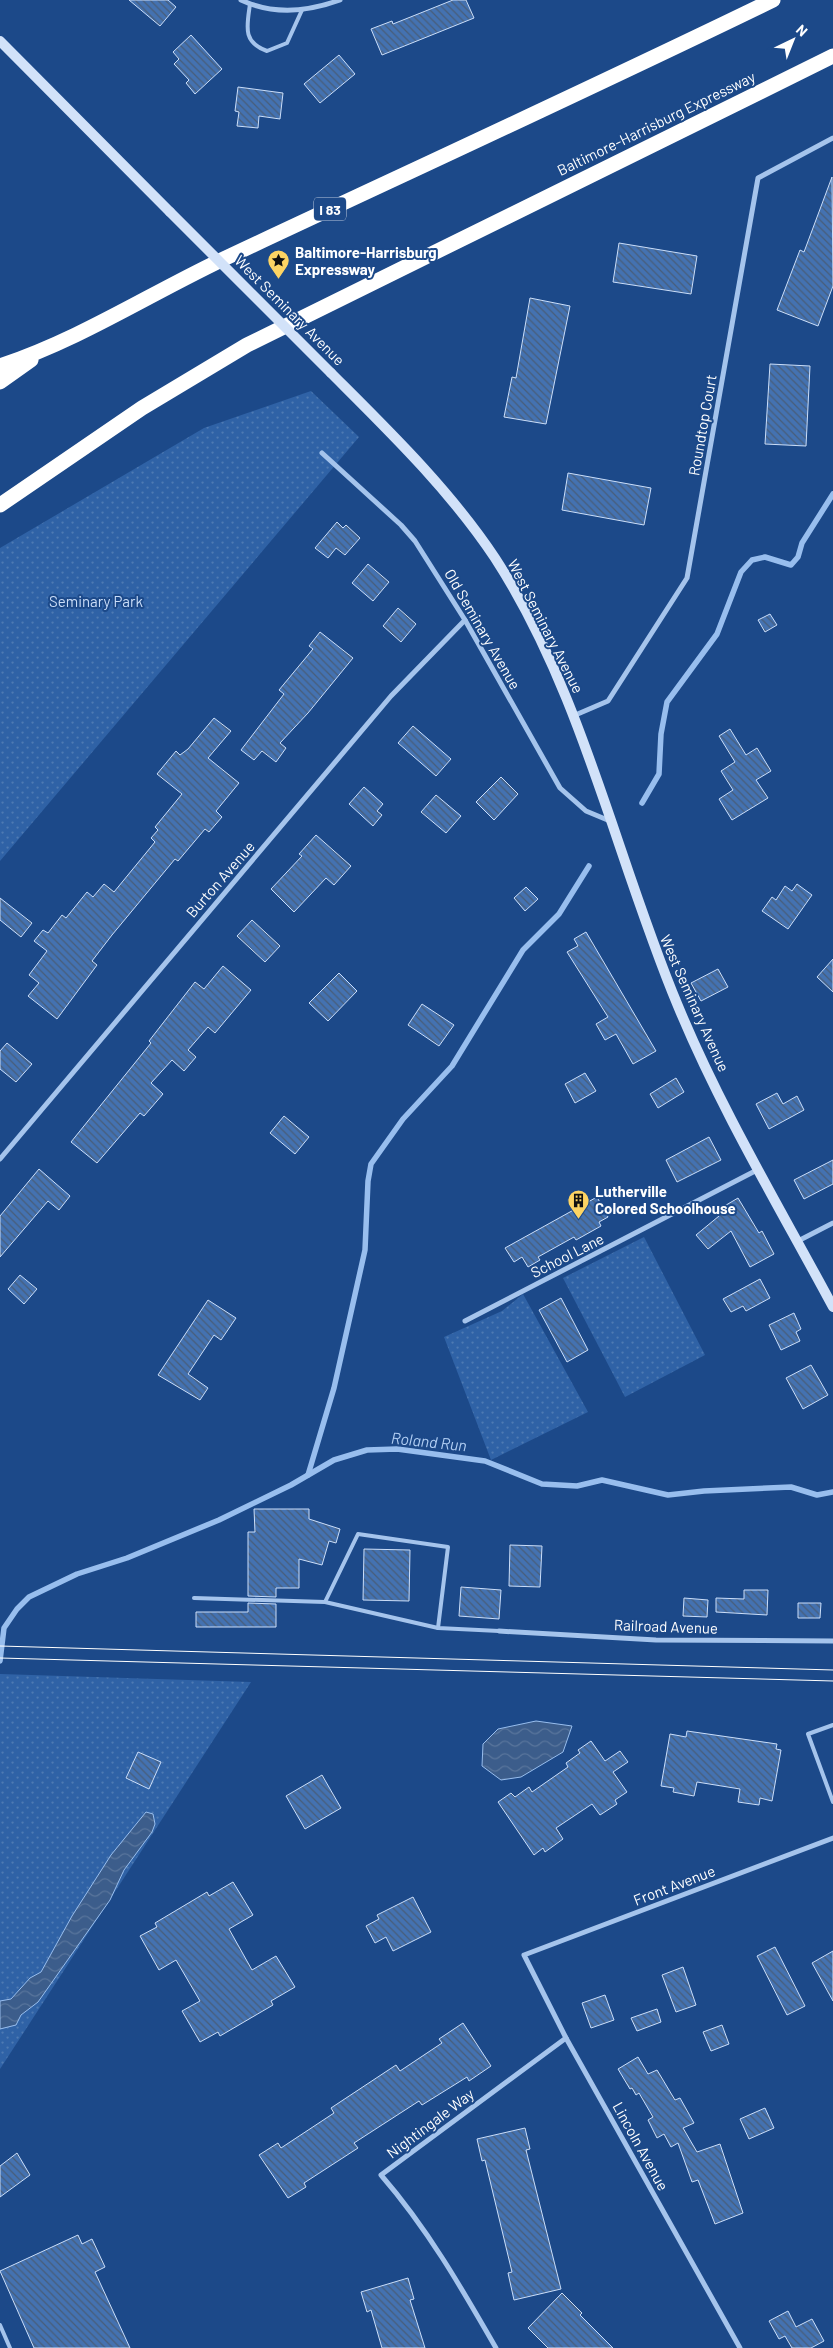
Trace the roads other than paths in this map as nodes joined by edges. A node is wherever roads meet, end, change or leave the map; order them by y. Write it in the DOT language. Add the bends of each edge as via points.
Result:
graph roads {
  1 [pos="241,0"];
  2 [pos="340,0"];
  3 [pos="773,0"];
  4 [pos="250,4"];
  5 [pos="302,10"];
  6 [pos="0,41"];
  7 [pos="833,56"];
  8 [pos="833,138"];
  9 [pos="40,353"];
  10 [pos="0,366"];
  11 [pos="0,382"];
  12 [pos="322,453"];
  13 [pos="0,505"];
  14 [pos="465,620"];
  15 [pos="573,716"];
  16 [pos="610,821"];
  17 [pos="0,1159"];
  18 [pos="759,1169"];
  19 [pos="833,1222"];
  20 [pos="798,1241"];
  21 [pos="833,1307"];
  22 [pos="465,1321"];
  23 [pos="194,1598"];
  24 [pos="325,1602"];
  25 [pos="438,1628"];
  26 [pos="499,1631"];
  27 [pos="833,1641"];
  28 [pos="833,1725"];
  29 [pos="833,1802"];
  30 [pos="833,1838"];
  31 [pos="524,1955"];
  32 [pos="566,2038"];
  33 [pos="0,2326"];
  34 [pos="10,2348"];
  35 [pos="496,2348"];
  36 [pos="740,2348"];
  1 -- 4 [label="street"];
  2 -- 5 [label="street"];
  3 -- 9 [label="highway, I 83" via="591,89 222,260"];
  4 -- 5 [label="street" via="266,9"];
  4 -- 5 [label="lane" via="247,30 250,40 257,48 267,51 286,43"];
  6 -- 15 [label="main road, West Seminary Avenue, bridge" via="417,461 471,524 517,596"];
  7 -- 13 [label="highway, Baltimore-Harrisburg Expressway" via="247,345 142,408"];
  8 -- 15 [label="street, Roundtop Court" via="758,178 687,578 608,701"];
  9 -- 10 [label="highway, I 83"];
  9 -- 11 [label="highway"];
  12 -- 14 [label="street, Old Seminary Avenue" via="415,542"];
  14 -- 16 [label="street, Old Seminary Avenue" via="560,788 586,811"];
  14 -- 17 [label="street, Burton Avenue" via="391,696"];
  15 -- 16 [label="main road, West Seminary Avenue"];
  16 -- 18 [label="main road, West Seminary Avenue" via="646,928 678,1008"];
  18 -- 20 [label="main road, West Seminary Avenue"];
  18 -- 22 [label="street, School Lane"];
  19 -- 20 [label="street"];
  20 -- 21 [label="main road, West Seminary Avenue"];
  23 -- 24 [label="lane"];
  24 -- 25 [label="lane"];
  24 -- 25 [label="lane" via="358,1534 448,1547"];
  25 -- 26 [label="lane"];
  26 -- 27 [label="street, Railroad Avenue" via="656,1640"];
  28 -- 29 [label="lane" via="808,1734"];
  30 -- 31 [label="street, Front Avenue"];
  31 -- 32 [label="street, Lincoln Avenue"];
  32 -- 35 [label="street, Nightingale Way" via="381,2175 401,2197 441,2254"];
  32 -- 36 [label="street, Lincoln Avenue"];
  33 -- 34 [label="lane"];
}
